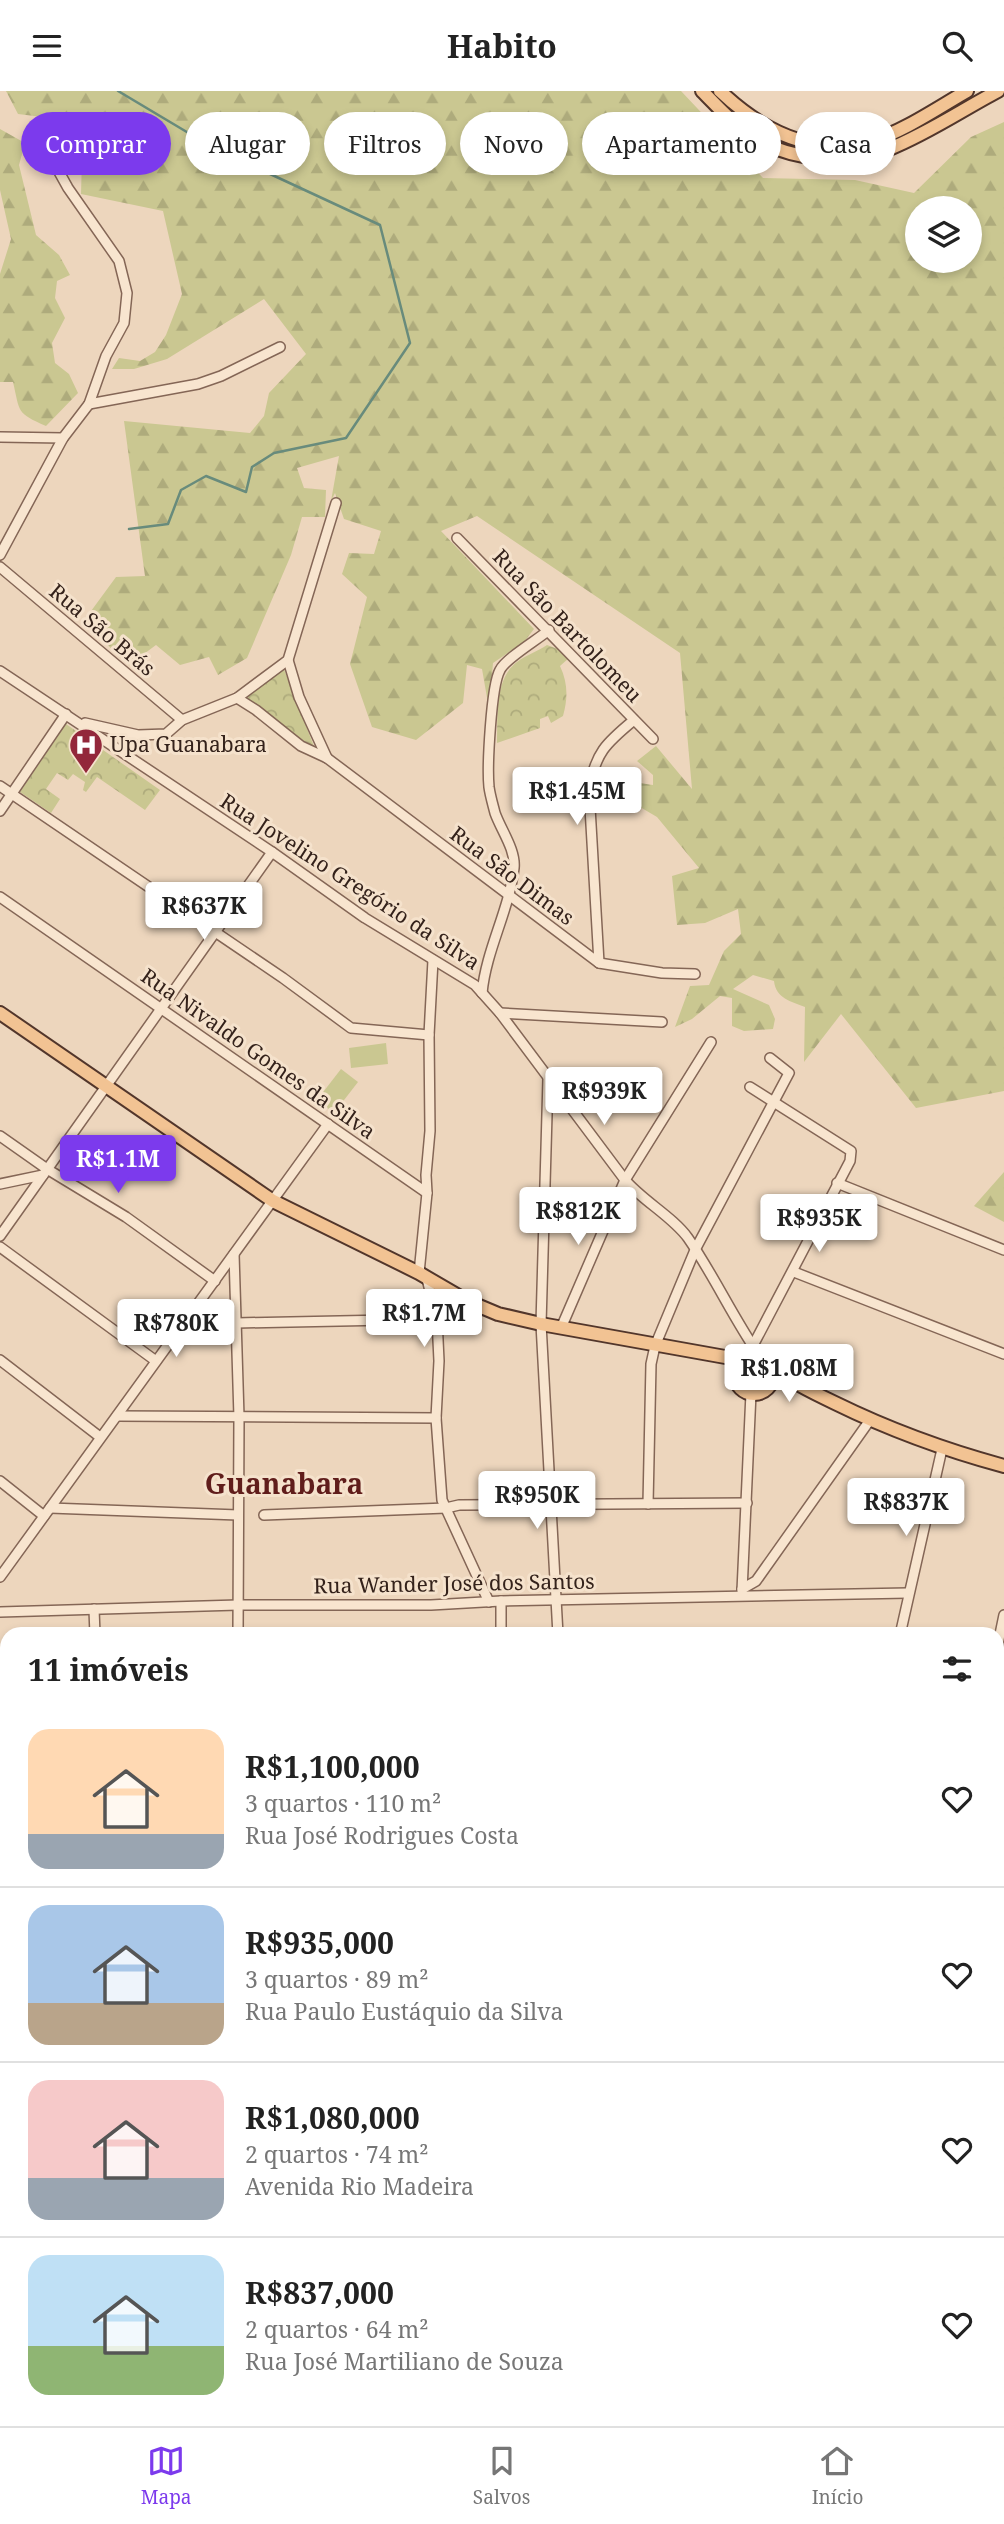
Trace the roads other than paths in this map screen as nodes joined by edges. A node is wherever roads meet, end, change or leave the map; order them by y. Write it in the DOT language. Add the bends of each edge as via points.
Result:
graph roads {
  1 [pos="702,91"];
  2 [pos="720,91"];
  3 [pos="967,91"];
  4 [pos="998,91"];
  5 [pos="61,175"];
  6 [pos="280,347"];
  7 [pos="89,404"];
  8 [pos="0,437"];
  9 [pos="63,438"];
  10 [pos="335,503"];
  11 [pos="457,538"];
  12 [pos="0,555"];
  13 [pos="0,567"];
  14 [pos="549,630"];
  15 [pos="288,660"];
  16 [pos="0,671"];
  17 [pos="237,698"];
  18 [pos="66,714"];
  19 [pos="181,720"];
  20 [pos="634,720"];
  21 [pos="77,721"];
  22 [pos="653,739"];
  23 [pos="327,758"];
  24 [pos="0,786"];
  25 [pos="12,794"];
  26 [pos="0,811"];
  27 [pos="272,852"];
  28 [pos="508,894"];
  29 [pos="0,897"];
  30 [pos="216,932"];
  31 [pos="433,960"];
  32 [pos="599,963"];
  33 [pos="695,974"];
  34 [pos="482,993"];
  35 [pos="161,1008"];
  36 [pos="0,1013"];
  37 [pos="500,1013"];
  38 [pos="662,1022"];
  39 [pos="429,1035"];
  40 [pos="711,1042"];
  41 [pos="770,1058"];
  42 [pos="548,1079"];
  43 [pos="108,1085"];
  44 [pos="750,1087"];
  45 [pos="774,1101"];
  46 [pos="328,1124"];
  47 [pos="0,1136"];
  48 [pos="45,1172"];
  49 [pos="625,1180"];
  50 [pos="837,1182"];
  51 [pos="0,1184"];
  52 [pos="427,1193"];
  53 [pos="272,1201"];
  54 [pos="0,1236"];
  55 [pos="0,1247"];
  56 [pos="695,1249"];
  57 [pos="1004,1250"];
  58 [pos="234,1254"];
  59 [pos="794,1272"];
  60 [pos="423,1276"];
  61 [pos="215,1282"];
  62 [pos="437,1319"];
  63 [pos="237,1323"];
  64 [pos="541,1324"];
  65 [pos="561,1328"];
  66 [pos="655,1346"];
  67 [pos="747,1354"];
  68 [pos="1004,1354"];
  69 [pos="703,1355"];
  70 [pos="0,1360"];
  71 [pos="156,1361"];
  72 [pos="765,1361"];
  73 [pos="736,1378"];
  74 [pos="766,1389"];
  75 [pos="810,1391"];
  76 [pos="751,1393"];
  77 [pos="117,1416"];
  78 [pos="239,1417"];
  79 [pos="436,1418"];
  80 [pos="870,1420"];
  81 [pos="100,1437"];
  82 [pos="942,1449"];
  83 [pos="1004,1466"];
  84 [pos="0,1482"];
  85 [pos="747,1503"];
  86 [pos="550,1504"];
  87 [pos="648,1504"];
  88 [pos="446,1508"];
  89 [pos="47,1512"];
  90 [pos="238,1515"];
  91 [pos="264,1515"];
  92 [pos="0,1577"];
  93 [pos="742,1593"];
  94 [pos="908,1593"];
  95 [pos="557,1600"];
  96 [pos="501,1601"];
  97 [pos="489,1602"];
  98 [pos="238,1605"];
  99 [pos="94,1609"];
  100 [pos="0,1612"];
  101 [pos="95,1627"];
  102 [pos="238,1627"];
  103 [pos="501,1627"];
  104 [pos="558,1627"];
  105 [pos="902,1627"];
  1 -- 4 [label="main road" via="749,134 775,148 842,159 886,151"];
  2 -- 3 [label="main road" via="771,131 827,145 872,141"];
  5 -- 7 [label="street" via="119,261 127,293 124,323"];
  6 -- 7 [label="street" via="198,384"];
  7 -- 9 [label="street"];
  8 -- 9 [label="street"];
  9 -- 12 [label="street"];
  10 -- 15 [label="street"];
  11 -- 14 [label="street, Rua São Bartolomeu"];
  13 -- 19 [label="street, Rua São Brás"];
  14 -- 20 [label="street, Rua São Bartolomeu"];
  14 -- 28 [label="street" via="498,671 489,788 515,866"];
  15 -- 17 [label="street"];
  15 -- 23 [label="street, Rua São Dimas"];
  16 -- 18 [label="street, Rua Jovelino Gregório da Silva"];
  17 -- 19 [label="street"];
  17 -- 23 [label="street, Rua São Dimas" via="301,746"];
  18 -- 21 [label="street, Rua Jovelino Gregório da Silva"];
  18 -- 25 [label="street"];
  19 -- 21 [label="street" via="166,734 138,735"];
  20 -- 22 [label="street, Rua São Bartolomeu"];
  20 -- 32 [label="street" via="599,754 589,790"];
  21 -- 27 [label="street, Rua Jovelino Gregório da Silva"];
  23 -- 28 [label="street, Rua São Dimas"];
  24 -- 25 [label="street"];
  25 -- 26 [label="street"];
  25 -- 30 [label="street"];
  27 -- 30 [label="street"];
  27 -- 31 [label="street, Rua Jovelino Gregório da Silva"];
  28 -- 32 [label="street, Rua São Dimas"];
  28 -- 34 [label="street"];
  29 -- 35 [label="street, Rua Nivaldo Gomes da Silva"];
  30 -- 35 [label="street"];
  30 -- 39 [label="street" via="351,1028"];
  31 -- 34 [label="street, Rua Jovelino Gregório da Silva"];
  31 -- 39 [label="street"];
  32 -- 33 [label="street, Rua São Dimas"];
  34 -- 37 [label="street, Rua Jovelino Gregório da Silva"];
  35 -- 43 [label="street"];
  35 -- 46 [label="street, Rua Nivaldo Gomes da Silva"];
  36 -- 43 [label="main road"];
  37 -- 38 [label="street"];
  37 -- 42 [label="street, Rua Jovelino Gregório da Silva"];
  39 -- 52 [label="street"];
  40 -- 49 [label="street"];
  41 -- 45 [label="street" via="789,1073"];
  42 -- 49 [label="street, Rua Jovelino Gregório da Silva"];
  42 -- 64 [label="street"];
  43 -- 48 [label="street"];
  43 -- 53 [label="main road"];
  44 -- 45 [label="street"];
  45 -- 50 [label="street" via="852,1151"];
  45 -- 56 [label="street"];
  46 -- 52 [label="street, Rua Nivaldo Gomes da Silva"];
  46 -- 53 [label="street"];
  47 -- 48 [label="street"];
  48 -- 51 [label="street"];
  48 -- 54 [label="street"];
  48 -- 61 [label="street" via="126,1217"];
  49 -- 56 [label="street, Rua Jovelino Gregório da Silva" via="687,1236"];
  49 -- 65 [label="street"];
  50 -- 57 [label="street"];
  50 -- 59 [label="street"];
  52 -- 60 [label="street"];
  53 -- 58 [label="street"];
  53 -- 60 [label="main road"];
  55 -- 71 [label="street"];
  56 -- 66 [label="street"];
  56 -- 67 [label="street, Rua Jovelino Gregório da Silva"];
  58 -- 61 [label="street"];
  58 -- 63 [label="street"];
  59 -- 67 [label="street"];
  59 -- 68 [label="street"];
  60 -- 62 [label="street"];
  60 -- 64 [label="main road" via="498,1314"];
  61 -- 71 [label="street"];
  62 -- 63 [label="street"];
  62 -- 79 [label="street"];
  63 -- 78 [label="street"];
  64 -- 65 [label="main road"];
  64 -- 86 [label="street"];
  65 -- 66 [label="main road"];
  66 -- 69 [label="main road"];
  66 -- 87 [label="street"];
  67 -- 69 [label="main road"];
  67 -- 72 [label="main road"];
  67 -- 73 [label="main road" via="736,1368"];
  69 -- 73 [label="main road" via="724,1365"];
  70 -- 81 [label="street"];
  71 -- 77 [label="street"];
  72 -- 74 [label="main road" via="772,1374"];
  72 -- 75 [label="main road"];
  73 -- 76 [label="main road" via="739,1387"];
  74 -- 75 [label="main road" via="783,1386"];
  74 -- 76 [label="main road"];
  75 -- 80 [label="main road"];
  76 -- 85 [label="street"];
  77 -- 78 [label="street"];
  77 -- 81 [label="street"];
  78 -- 79 [label="street"];
  78 -- 90 [label="street"];
  79 -- 88 [label="street"];
  80 -- 82 [label="main road"];
  80 -- 93 [label="street" via="756,1581"];
  81 -- 89 [label="street"];
  82 -- 83 [label="main road"];
  82 -- 94 [label="street"];
  84 -- 89 [label="street"];
  85 -- 87 [label="street"];
  85 -- 93 [label="street"];
  86 -- 87 [label="street"];
  86 -- 88 [label="street"];
  86 -- 95 [label="street"];
  88 -- 91 [label="street"];
  88 -- 97 [label="street"];
  89 -- 90 [label="street"];
  89 -- 92 [label="street"];
  90 -- 98 [label="street"];
  93 -- 94 [label="street, Rua Wander José dos Santos"];
  93 -- 95 [label="street, Rua Wander José dos Santos"];
  94 -- 105 [label="street"];
  95 -- 96 [label="street, Rua Wander José dos Santos"];
  95 -- 104 [label="street"];
  96 -- 97 [label="street, Rua Wander José dos Santos"];
  96 -- 103 [label="street"];
  97 -- 98 [label="street, Rua Wander José dos Santos"];
  98 -- 99 [label="street, Rua Wander José dos Santos"];
  98 -- 102 [label="street"];
  99 -- 100 [label="street, Rua Wander José dos Santos"];
  99 -- 101 [label="street"];
}
